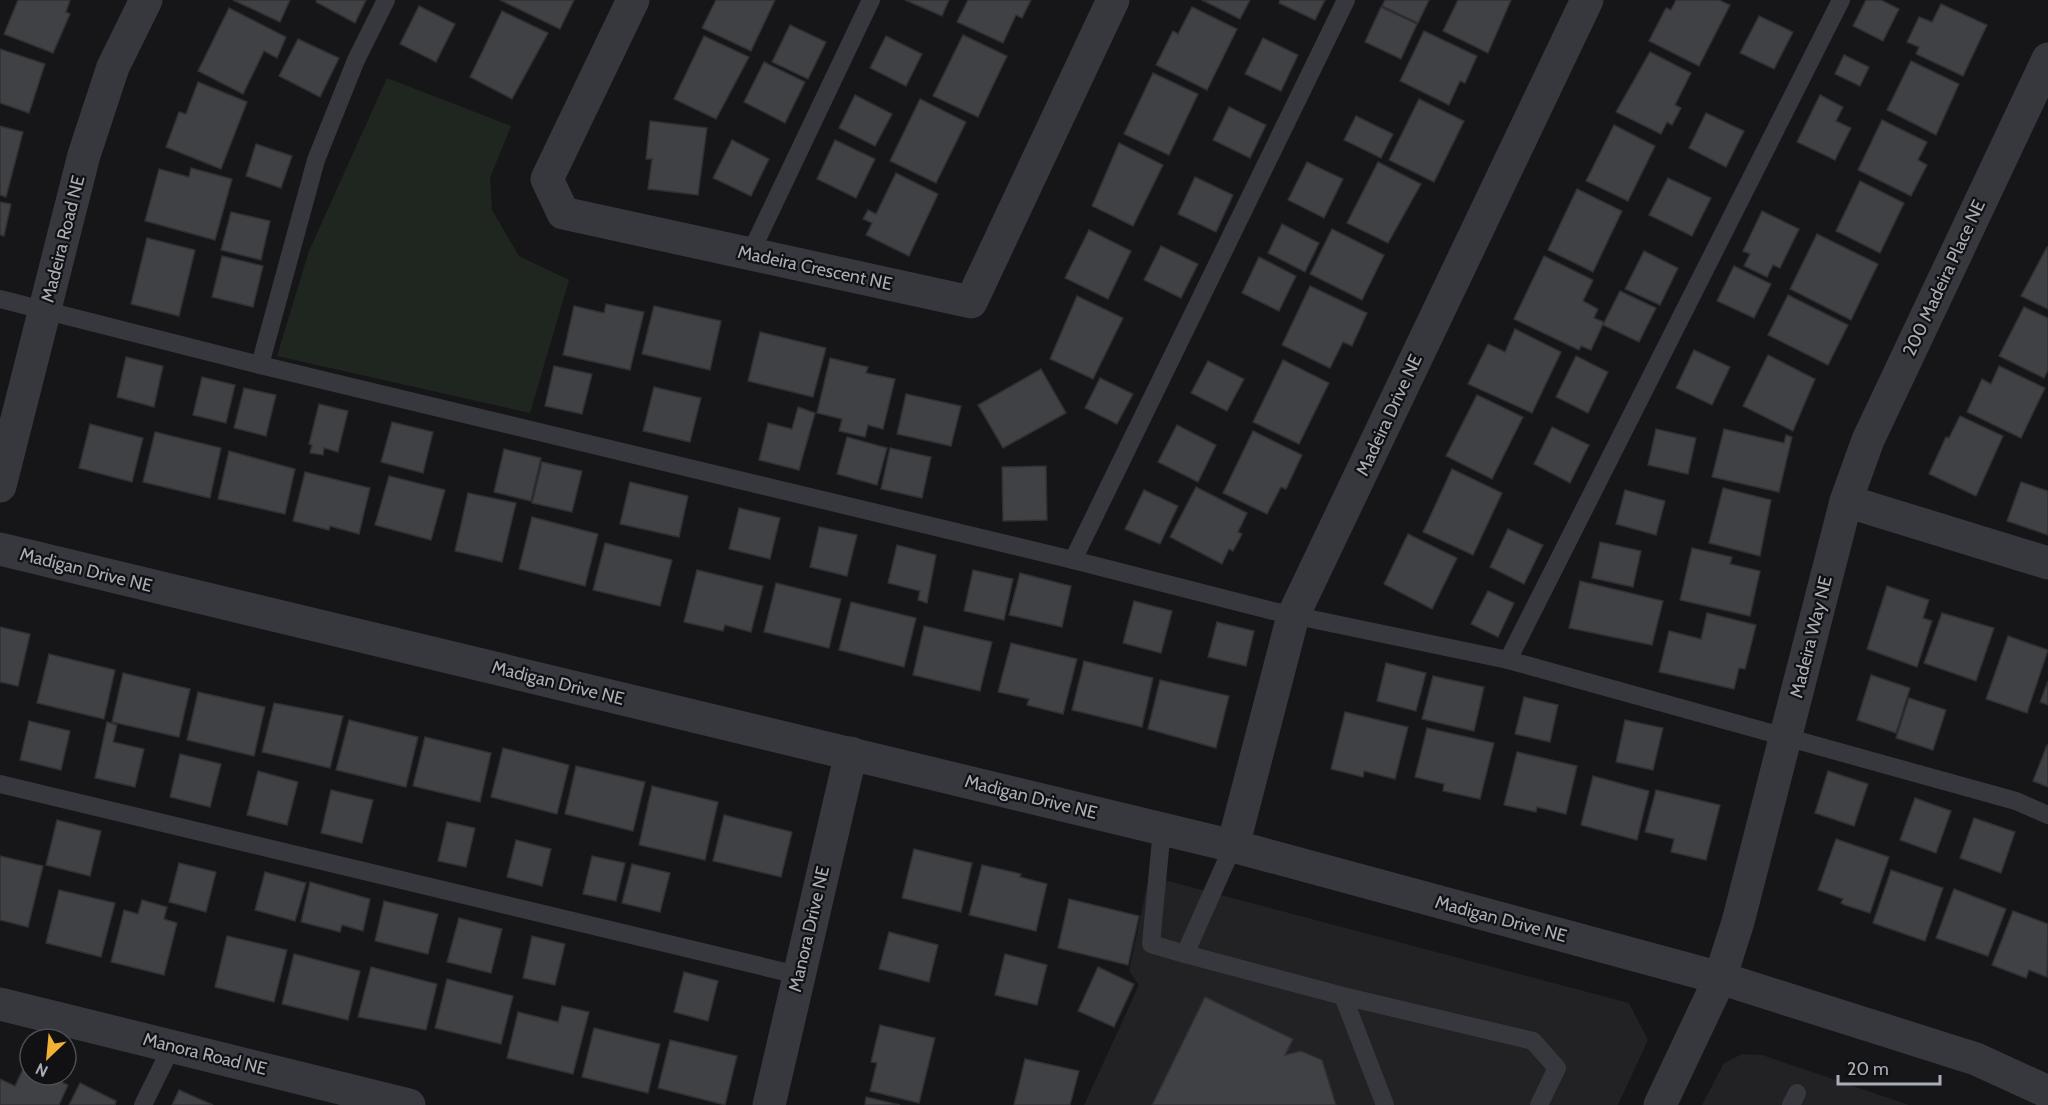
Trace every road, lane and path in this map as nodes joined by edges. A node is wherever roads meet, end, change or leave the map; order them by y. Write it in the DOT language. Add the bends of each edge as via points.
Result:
graph roads {
  1 [pos="146,0"];
  2 [pos="386,0"];
  3 [pos="633,0"];
  4 [pos="871,0"];
  5 [pos="1113,0"];
  6 [pos="1346,0"];
  7 [pos="1587,0"];
  8 [pos="1840,0"];
  9 [pos="2048,59"];
  10 [pos="750,254"];
  11 [pos="0,299"];
  12 [pos="45,310"];
  13 [pos="260,365"];
  14 [pos="0,486"];
  15 [pos="1846,501"];
  16 [pos="0,549"];
  17 [pos="1073,560"];
  18 [pos="2048,563"];
  19 [pos="1293,616"];
  20 [pos="1508,660"];
  21 [pos="1787,736"];
  22 [pos="851,753"];
  23 [pos="0,784"];
  24 [pos="2048,815"];
  25 [pos="1161,829"];
  26 [pos="1233,846"];
  27 [pos="1185,954"];
  28 [pos="798,975"];
  29 [pos="1720,978"];
  30 [pos="1343,996"];
  31 [pos="0,1004"];
  32 [pos="172,1046"];
  33 [pos="2048,1092"];
  34 [pos="375,1101"];
  35 [pos="143,1105"];
  36 [pos="409,1105"];
  37 [pos="769,1105"];
  38 [pos="1384,1105"];
  39 [pos="1539,1105"];
  40 [pos="1660,1105"];
  1 -- 12 [label="street, Madeira Road NE" via="113,67 84,155"];
  2 -- 13 [label="lane" via="356,60 316,160"];
  3 -- 10 [label="street, Madeira Crescent NE" via="547,179 563,213"];
  4 -- 10 [label="lane"];
  5 -- 10 [label="street, Madeira Crescent NE" via="970,302"];
  6 -- 17 [label="lane"];
  7 -- 19 [label="street, Madeira Drive NE"];
  8 -- 20 [label="lane"];
  9 -- 15 [label="street, 200 Madeira Place NE" via="1868,440"];
  11 -- 12 [label="lane"];
  12 -- 13 [label="lane"];
  12 -- 14 [label="street, Madeira Road NE"];
  13 -- 17 [label="lane"];
  15 -- 18 [label="street"];
  15 -- 21 [label="street, Madeira Way NE"];
  16 -- 22 [label="street, Madigan Drive NE"];
  17 -- 19 [label="lane"];
  19 -- 20 [label="lane"];
  19 -- 26 [label="street, Madeira Drive NE"];
  20 -- 21 [label="lane"];
  21 -- 24 [label="lane" via="2016,801"];
  21 -- 29 [label="street, Madeira Way NE"];
  22 -- 25 [label="street, Madigan Drive NE"];
  22 -- 28 [label="street, Manora Drive NE"];
  23 -- 28 [label="lane"];
  25 -- 26 [label="street, Madigan Drive NE"];
  25 -- 27 [label="lane" via="1151,944"];
  26 -- 27 [label="lane"];
  26 -- 29 [label="street, Madigan Drive NE"];
  27 -- 30 [label="lane"];
  28 -- 37 [label="street, Manora Drive NE"];
  29 -- 33 [label="street, Madigan Drive NE" via="1976,1059"];
  29 -- 40 [label="street, Madeira Way NE"];
  30 -- 38 [label="lane"];
  30 -- 39 [label="lane" via="1533,1041 1557,1068"];
  31 -- 32 [label="street, Manora Road NE"];
  32 -- 34 [label="street, Manora Road NE"];
  32 -- 35 [label="lane"];
  34 -- 36 [label="street, Manora Road NE"];
}
